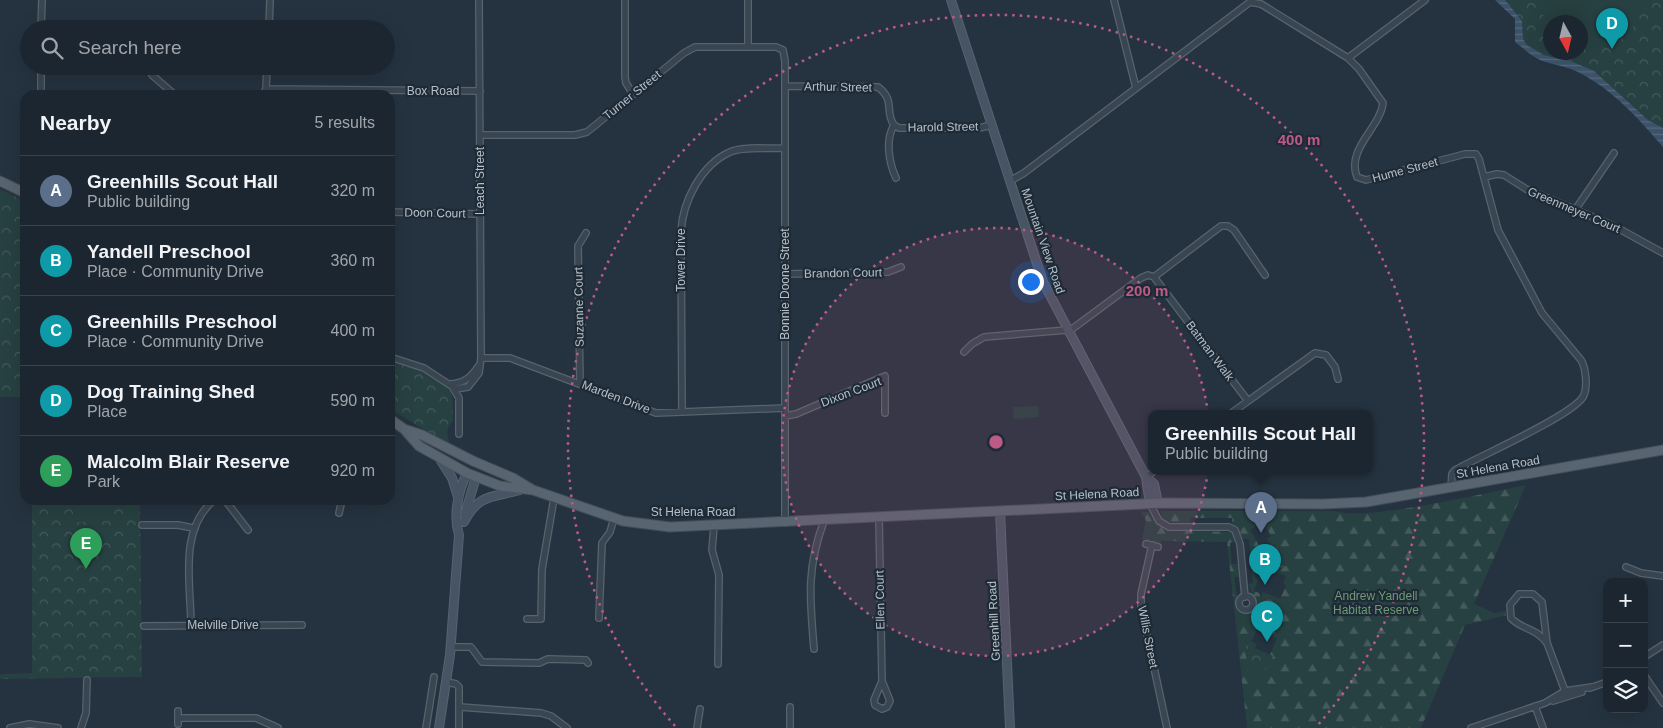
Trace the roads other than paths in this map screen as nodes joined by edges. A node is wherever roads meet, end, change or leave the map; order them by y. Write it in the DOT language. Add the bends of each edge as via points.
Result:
graph roads {
  1 [pos="42,0"];
  2 [pos="270,0"];
  3 [pos="479,0"];
  4 [pos="625,0"];
  5 [pos="748,0"];
  6 [pos="951,0"];
  7 [pos="1114,0"];
  8 [pos="1425,0"];
  9 [pos="41,20"];
  10 [pos="269,20"];
  11 [pos="748,46"];
  12 [pos="780,48"];
  13 [pos="1348,58"];
  14 [pos="41,75"];
  15 [pos="152,75"];
  16 [pos="266,75"];
  17 [pos="785,86"];
  18 [pos="1136,88"];
  19 [pos="41,90"];
  20 [pos="169,90"];
  21 [pos="264,90"];
  22 [pos="395,91"];
  23 [pos="480,91"];
  24 [pos="633,94"];
  25 [pos="894,125"];
  26 [pos="992,125"];
  27 [pos="480,135"];
  28 [pos="784,148"];
  29 [pos="1614,153"];
  30 [pos="1484,177"];
  31 [pos="896,178"];
  32 [pos="1010,181"];
  33 [pos="0,182"];
  34 [pos="20,191"];
  35 [pos="1575,210"];
  36 [pos="395,212"];
  37 [pos="480,214"];
  38 [pos="586,233"];
  39 [pos="1663,253"];
  40 [pos="902,268"];
  41 [pos="785,274"];
  42 [pos="1265,275"];
  43 [pos="1154,276"];
  44 [pos="1067,331"];
  45 [pos="964,352"];
  46 [pos="395,359"];
  47 [pos="481,360"];
  48 [pos="1338,379"];
  49 [pos="450,384"];
  50 [pos="580,384"];
  51 [pos="1248,401"];
  52 [pos="785,408"];
  53 [pos="1236,410"];
  54 [pos="682,412"];
  55 [pos="885,413"];
  56 [pos="785,416"];
  57 [pos="395,423"];
  58 [pos="404,429"];
  59 [pos="459,434"];
  60 [pos="1663,450"];
  61 [pos="440,459"];
  62 [pos="473,460"];
  63 [pos="482,465"];
  64 [pos="1148,472"];
  65 [pos="467,473"];
  66 [pos="1149,475"];
  67 [pos="476,478"];
  68 [pos="1451,488"];
  69 [pos="520,490"];
  70 [pos="533,490"];
  71 [pos="554,498"];
  72 [pos="459,499"];
  73 [pos="1154,503"];
  74 [pos="208,505"];
  75 [pos="229,505"];
  76 [pos="341,505"];
  77 [pos="1000,512"];
  78 [pos="339,513"];
  79 [pos="614,518"];
  80 [pos="878,518"];
  81 [pos="824,521"];
  82 [pos="464,522"];
  83 [pos="785,523"];
  84 [pos="142,525"];
  85 [pos="714,526"];
  86 [pos="193,528"];
  87 [pos="248,530"];
  88 [pos="459,535"];
  89 [pos="1152,545"];
  90 [pos="1626,567"];
  91 [pos="1663,576"];
  92 [pos="1245,597"];
  93 [pos="599,618"];
  94 [pos="527,619"];
  95 [pos="302,625"];
  96 [pos="144,626"];
  97 [pos="191,626"];
  98 [pos="1547,643"];
  99 [pos="1663,645"];
  100 [pos="451,647"];
  101 [pos="814,649"];
  102 [pos="1648,654"];
  103 [pos="588,663"];
  104 [pos="718,664"];
  105 [pos="434,677"];
  106 [pos="87,680"];
  107 [pos="1648,680"];
  108 [pos="882,681"];
  109 [pos="447,682"];
  110 [pos="1603,683"];
  111 [pos="1564,693"];
  112 [pos="1663,703"];
  113 [pos="790,706"];
  114 [pos="1535,706"];
  115 [pos="460,707"];
  116 [pos="700,709"];
  117 [pos="178,718"];
  118 [pos="10,728"];
  119 [pos="58,728"];
  120 [pos="81,728"];
  121 [pos="278,728"];
  122 [pos="426,728"];
  123 [pos="439,728"];
  124 [pos="460,728"];
  125 [pos="567,728"];
  126 [pos="697,728"];
  127 [pos="790,728"];
  128 [pos="1010,728"];
  129 [pos="1167,728"];
  130 [pos="1471,728"];
  131 [pos="1543,728"];
  1 -- 9 [label="street"];
  2 -- 10 [label="street"];
  3 -- 23 [label="street, Leach Street"];
  4 -- 24 [label="street" via="625,77"];
  5 -- 11 [label="street"];
  6 -- 26 [label="street, Mountain View Road"];
  7 -- 18 [label="street"];
  8 -- 13 [label="street"];
  11 -- 12 [label="street, Turner Street"];
  11 -- 24 [label="street, Turner Street" via="692,48"];
  12 -- 17 [label="street, Bonnie Doone Street" via="784,55"];
  13 -- 18 [label="street, Hume Street" via="1253,2"];
  13 -- 30 [label="street, Hume Street" via="1383,103 1356,157 1358,179 1366,180 1470,153 1478,156"];
  14 -- 19 [label="street"];
  15 -- 20 [label="street"];
  16 -- 21 [label="street"];
  17 -- 25 [label="street, Arthur Street" via="878,87 890,100 890,119"];
  17 -- 28 [label="street, Bonnie Doone Street"];
  18 -- 32 [label="street, Hume Street"];
  22 -- 23 [label="street, Box Road"];
  23 -- 27 [label="street, Leach Street"];
  24 -- 27 [label="street, Turner Street" via="593,128 581,134"];
  25 -- 26 [label="street, Harold Street" via="899,128 979,128"];
  25 -- 31 [label="street, Arthur Street" via="890,132 890,164"];
  26 -- 32 [label="street, Mountain View Road"];
  27 -- 37 [label="street, Leach Street"];
  28 -- 41 [label="street, Bonnie Doone Street"];
  28 -- 54 [label="street, Tower Drive" via="730,151 704,172 683,216"];
  29 -- 35 [label="street"];
  30 -- 35 [label="street, Greenmeyer Court" via="1504,175 1526,189"];
  30 -- 68 [label="street, Hume Street" via="1498,230 1542,313 1582,362 1585,390 1581,400 1551,420 1455,470"];
  32 -- 44 [label="street, Mountain View Road" via="1043,282"];
  33 -- 34 [label="main road"];
  35 -- 39 [label="street, Greenmeyer Court" via="1614,226"];
  36 -- 37 [label="street, Doon Court"];
  37 -- 47 [label="street, Leach Street"];
  38 -- 50 [label="street, Suzanne Court" via="578,246"];
  40 -- 41 [label="street, Brandon Court" via="888,272"];
  41 -- 52 [label="street, Bonnie Doone Street"];
  42 -- 43 [label="street" via="1234,230 1224,226"];
  43 -- 44 [label="street" via="1141,278"];
  43 -- 51 [label="street, Batman Walk"];
  44 -- 45 [label="street" via="984,337"];
  44 -- 64 [label="street, Mountain View Road"];
  46 -- 49 [label="street" via="424,368"];
  47 -- 49 [label="street" via="470,381"];
  47 -- 50 [label="street, Marden Drive" via="510,358"];
  48 -- 51 [label="street" via="1335,367 1326,355 1315,353"];
  49 -- 59 [label="street" via="459,398"];
  50 -- 54 [label="street, Marden Drive" via="652,412"];
  51 -- 53 [label="street"];
  52 -- 54 [label="street, Marden Drive"];
  52 -- 56 [label="street, Bonnie Doone Street"];
  55 -- 56 [label="street, Dixon Court" via="885,376"];
  56 -- 83 [label="street, Bonnie Doone Street"];
  57 -- 58 [label="main road"];
  58 -- 61 [label="main road, St Helena Road" via="414,443"];
  58 -- 62 [label="main road, St Helena Road" via="422,434"];
  60 -- 68 [label="main road, St Helena Road"];
  61 -- 65 [label="main road, St Helena Road"];
  61 -- 72 [label="street" via="452,478"];
  62 -- 63 [label="main road, St Helena Road"];
  62 -- 65 [label="main road"];
  63 -- 67 [label="main road"];
  63 -- 70 [label="main road, St Helena Road"];
  65 -- 67 [label="main road, St Helena Road"];
  65 -- 72 [label="street"];
  66 -- 73 [label="street, Mountain View Road"];
  67 -- 69 [label="main road, St Helena Road"];
  67 -- 82 [label="street"];
  68 -- 73 [label="main road, St Helena Road" via="1387,500 1342,504"];
  69 -- 70 [label="main road, St Helena Road"];
  69 -- 82 [label="street" via="484,498 474,505"];
  70 -- 71 [label="main road, St Helena Road"];
  71 -- 79 [label="main road, St Helena Road"];
  71 -- 94 [label="street" via="542,568 541,619"];
  72 -- 88 [label="street"];
  73 -- 77 [label="main road, St Helena Road"];
  73 -- 92 [label="street" via="1159,521 1168,526 1228,527 1235,530 1240,544"];
  74 -- 86 [label="street"];
  75 -- 87 [label="street"];
  76 -- 78 [label="street"];
  77 -- 80 [label="main road, St Helena Road"];
  77 -- 128 [label="street, Greenhill Road"];
  79 -- 85 [label="main road, St Helena Road" via="651,526"];
  79 -- 93 [label="street" via="602,543"];
  80 -- 81 [label="main road, St Helena Road"];
  80 -- 108 [label="street, Ellen Court"];
  81 -- 83 [label="main road, St Helena Road"];
  81 -- 101 [label="street" via="809,586"];
  82 -- 88 [label="street"];
  83 -- 85 [label="main road, St Helena Road"];
  84 -- 86 [label="street"];
  85 -- 104 [label="street" via="712,550 719,575"];
  86 -- 97 [label="street" via="190,551"];
  88 -- 100 [label="street"];
  89 -- 129 [label="street, Willis Street" via="1141,607"];
  90 -- 91 [label="street"];
  95 -- 97 [label="street, Melville Drive"];
  96 -- 97 [label="street, Melville Drive"];
  98 -- 98 [label="street" via="1540,634 1511,618 1510,605 1519,594 1533,594 1542,602"];
  98 -- 111 [label="street"];
  99 -- 102 [label="street"];
  100 -- 103 [label="street" via="471,647 482,662 586,660"];
  100 -- 109 [label="street"];
  105 -- 122 [label="street"];
  106 -- 120 [label="street" via="86,713"];
  107 -- 112 [label="street"];
  109 -- 115 [label="street" via="459,688"];
  109 -- 123 [label="street"];
  110 -- 111 [label="street" via="1577,694"];
  111 -- 114 [label="street"];
  113 -- 127 [label="street"];
  114 -- 130 [label="street"];
  114 -- 131 [label="street"];
  115 -- 124 [label="street"];
  115 -- 125 [label="street" via="541,713"];
  116 -- 126 [label="street"];
  117 -- 121 [label="street" via="256,718"];
  118 -- 119 [label="street" via="29,724"];
}
